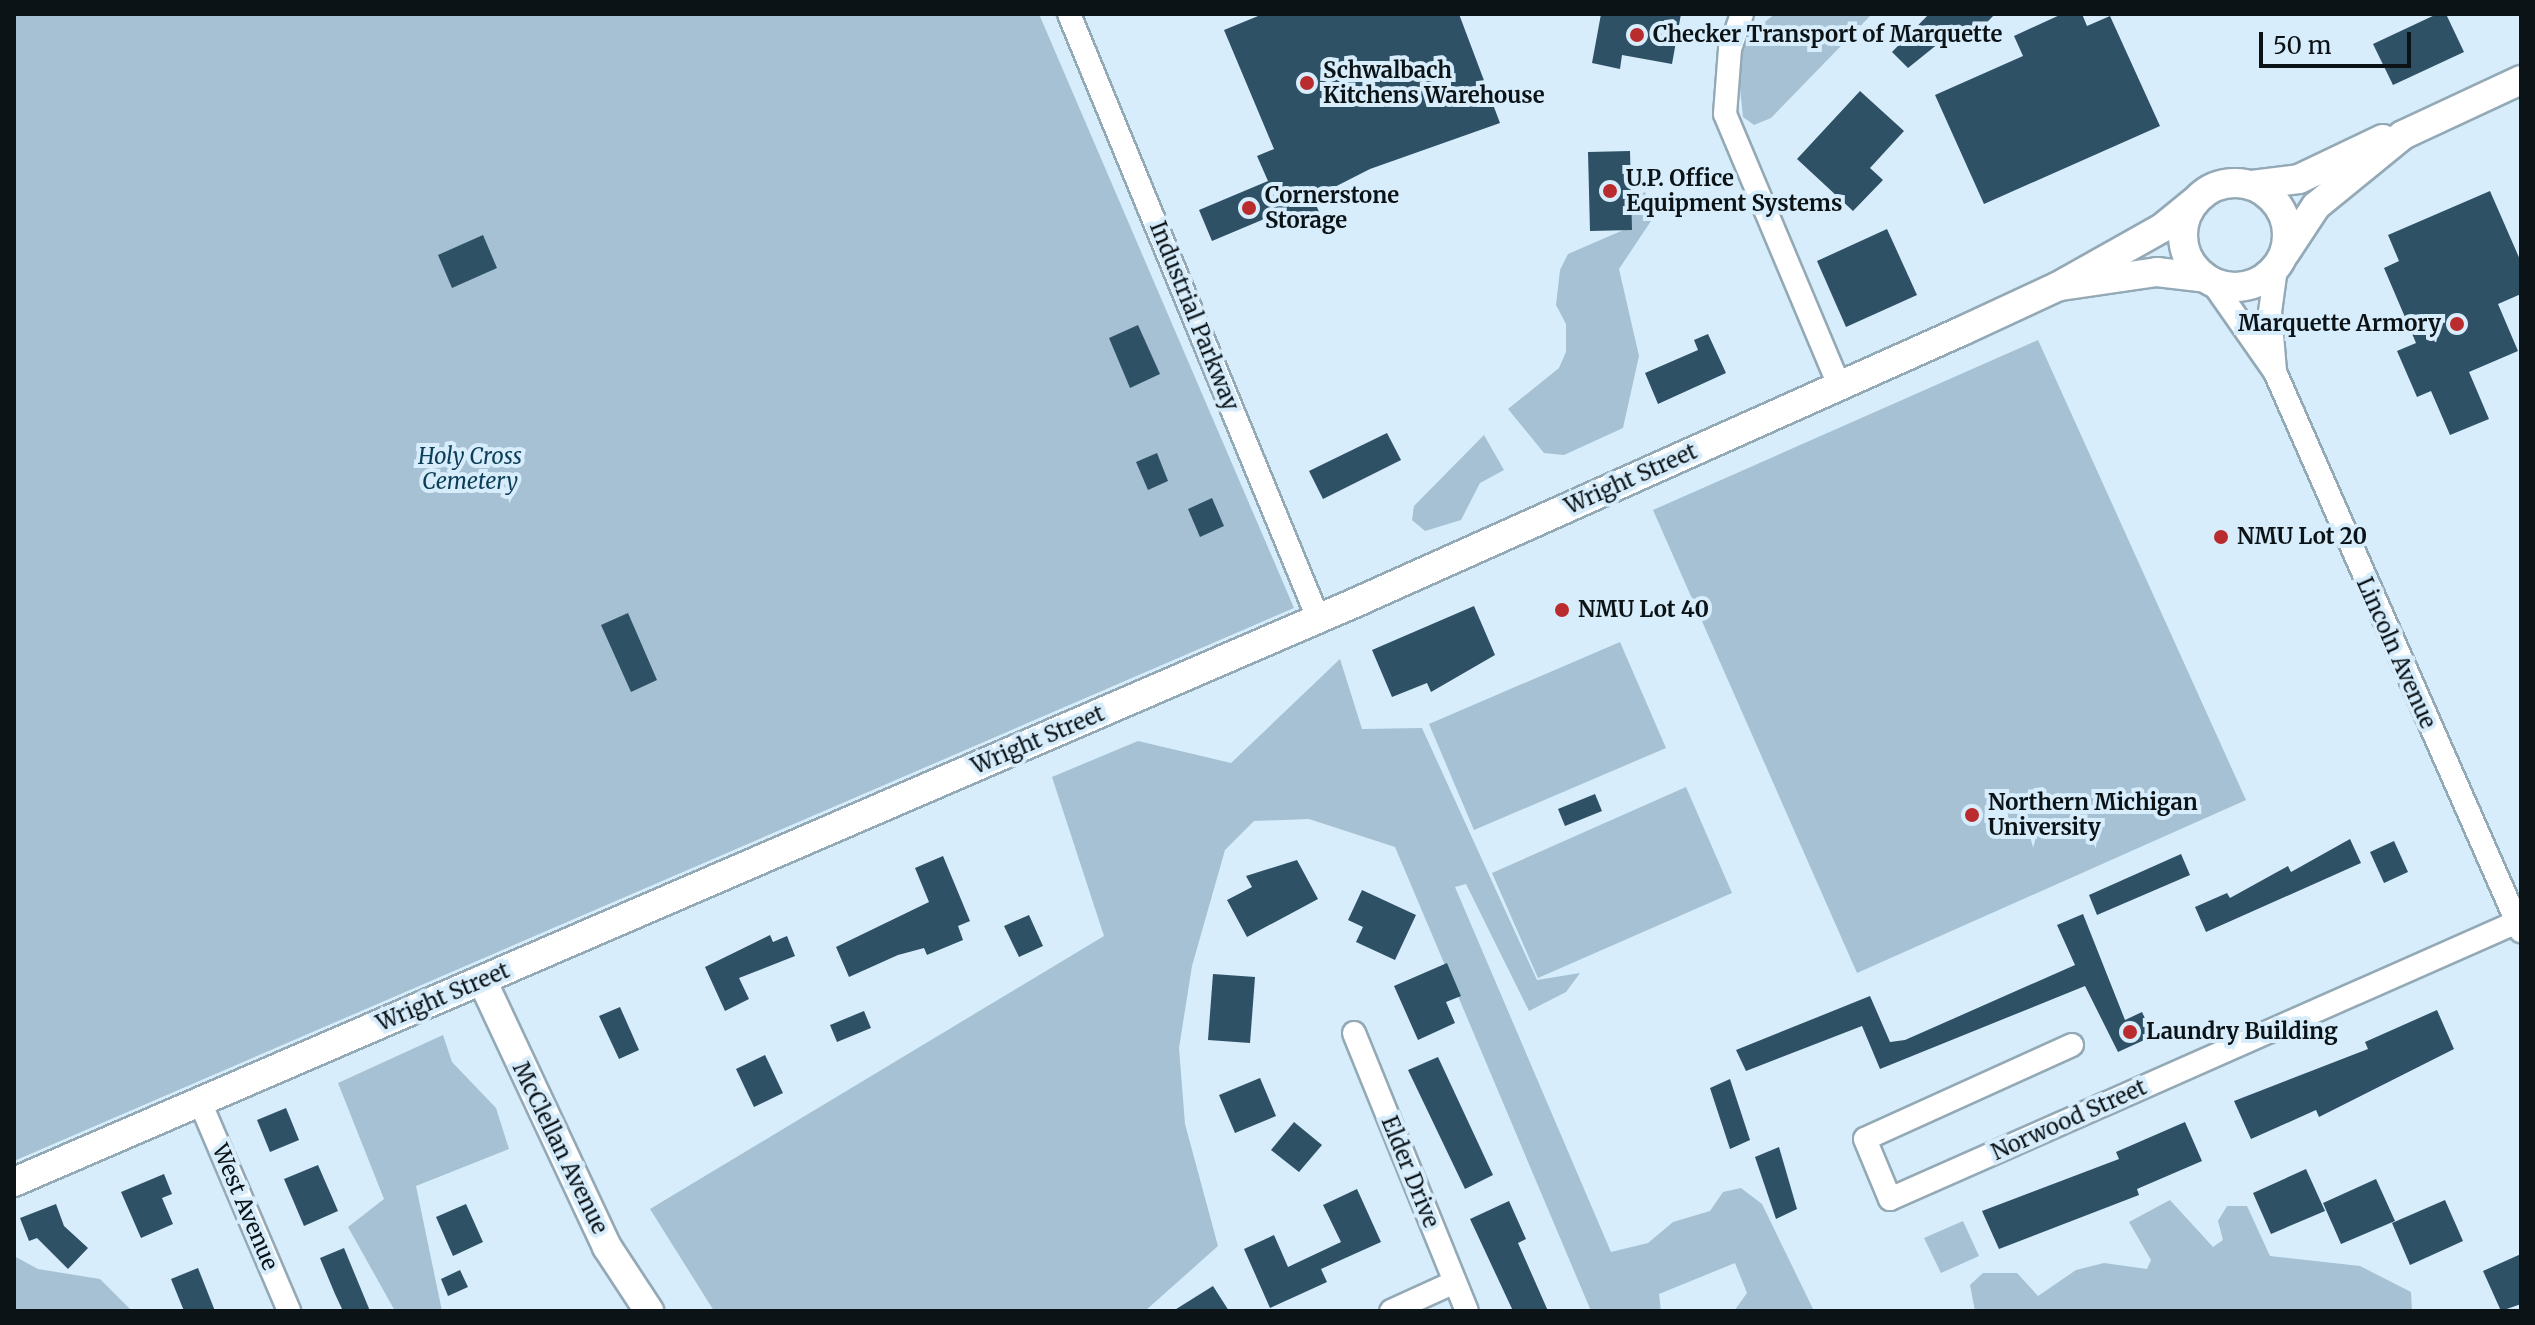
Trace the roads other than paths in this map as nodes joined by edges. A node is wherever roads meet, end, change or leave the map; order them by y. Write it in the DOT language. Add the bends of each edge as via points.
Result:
graph roads {
  1 [pos="1069,14"];
  2 [pos="1742,14"];
  3 [pos="2521,80"];
  4 [pos="2403,135"];
  5 [pos="2252,185"];
  6 [pos="2194,202"];
  7 [pos="2279,263"];
  8 [pos="2209,280"];
  9 [pos="2057,287"];
  10 [pos="2275,372"];
  11 [pos="1839,385"];
  12 [pos="1318,618"];
  13 [pos="2519,927"];
  14 [pos="482,980"];
  15 [pos="1354,1033"];
  16 [pos="2072,1045"];
  17 [pos="200,1102"];
  18 [pos="14,1182"];
  19 [pos="1455,1282"];
  20 [pos="289,1311"];
  21 [pos="649,1311"];
  22 [pos="1391,1311"];
  23 [pos="1467,1311"];
  1 -- 12 [label="street, Industrial Parkway"];
  2 -- 11 [label="street" via="1728,61 1725,114"];
  3 -- 4 [label="main road"];
  4 -- 5 [label="main road" via="2367,143 2299,179"];
  4 -- 7 [label="main road" via="2316,206"];
  5 -- 6 [label="main road" via="2220,184"];
  5 -- 7 [label="main road" via="2285,217"];
  6 -- 8 [label="main road" via="2184,247"];
  6 -- 9 [label="main road, Wright Street" via="2162,228"];
  7 -- 8 [label="main road" via="2242,287"];
  7 -- 10 [label="street, Lincoln Avenue"];
  8 -- 9 [label="main road, Wright Street" via="2157,272"];
  8 -- 10 [label="street, Lincoln Avenue"];
  9 -- 11 [label="main road, Wright Street"];
  10 -- 13 [label="street, Lincoln Avenue"];
  11 -- 12 [label="main road, Wright Street"];
  12 -- 14 [label="main road, Wright Street"];
  13 -- 16 [label="street, Norwood Street" via="1890,1199 1865,1139"];
  14 -- 17 [label="main road, Wright Street"];
  14 -- 21 [label="main road, McClellan Avenue" via="607,1247"];
  15 -- 19 [label="street, Elder Drive"];
  17 -- 18 [label="main road, Wright Street"];
  17 -- 20 [label="street, West Avenue"];
  19 -- 22 [label="street"];
  19 -- 23 [label="street, Elder Drive"];
}
